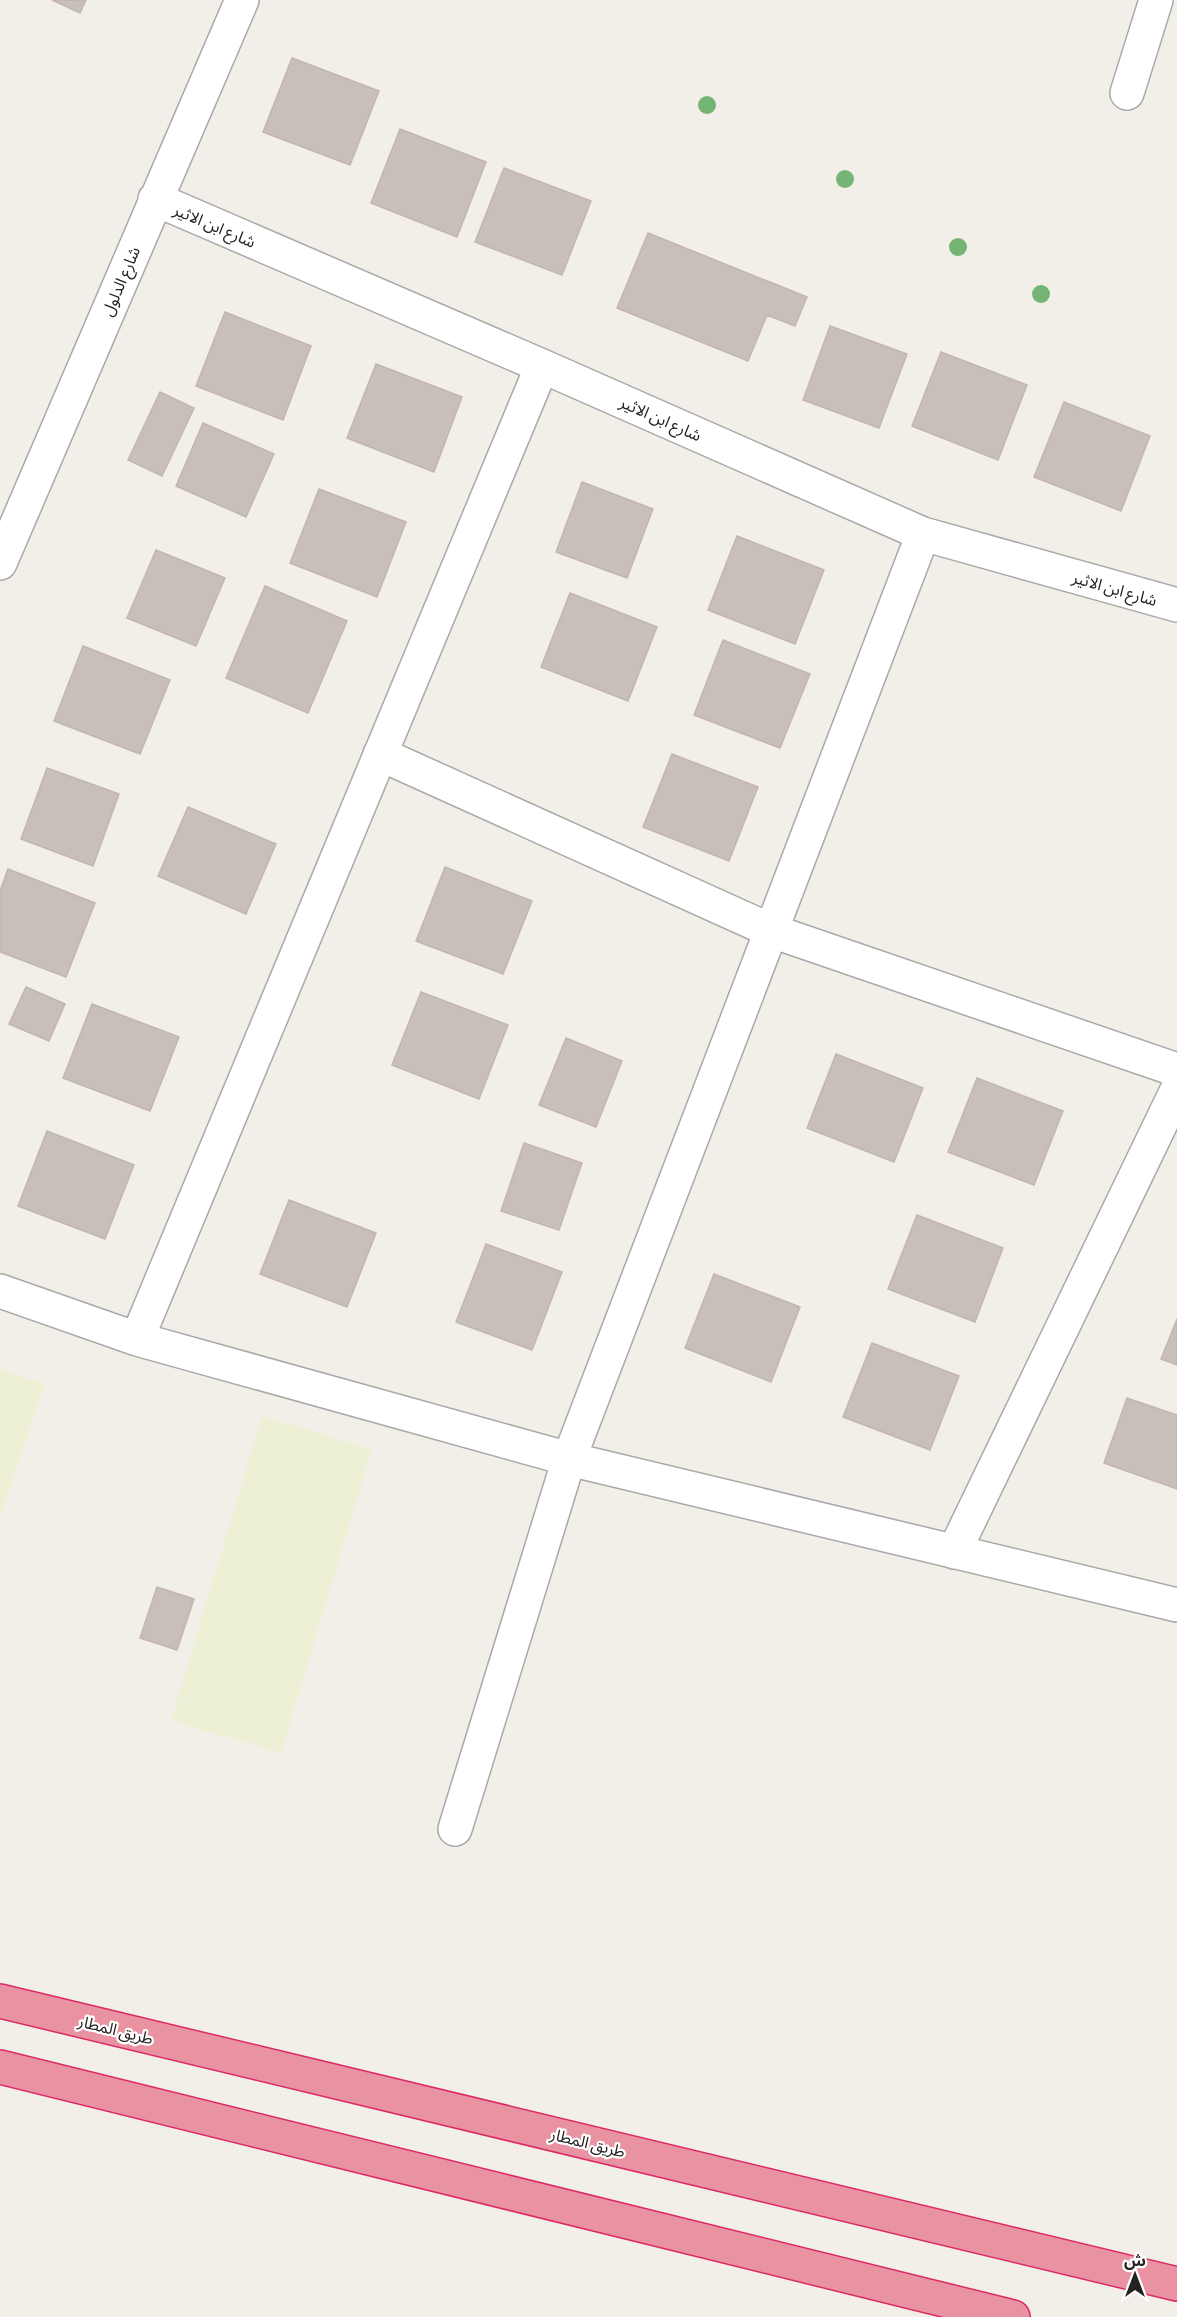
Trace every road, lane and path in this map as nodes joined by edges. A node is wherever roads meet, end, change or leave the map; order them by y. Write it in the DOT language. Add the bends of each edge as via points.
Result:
graph roads {
  1 [pos="242,0"];
  2 [pos="1156,0"];
  3 [pos="1127,93"];
  4 [pos="156,199"];
  5 [pos="542,366"];
  6 [pos="923,534"];
  7 [pos="0,563"];
  8 [pos="1177,605"];
  9 [pos="380,754"];
  10 [pos="772,930"];
  11 [pos="1177,1071"];
  12 [pos="1177,1090"];
  13 [pos="0,1291"];
  14 [pos="136,1339"];
  15 [pos="569,1459"];
  16 [pos="954,1552"];
  17 [pos="1177,1605"];
  18 [pos="455,1829"];
  19 [pos="0,2001"];
  20 [pos="0,2067"];
  21 [pos="1177,2284"];
  22 [pos="1013,2317"];
  1 -- 4 [label="street, شارع الدلول"];
  2 -- 3 [label="street"];
  4 -- 5 [label="street, شارع ابن الاثير"];
  4 -- 7 [label="street, شارع الدلول"];
  5 -- 6 [label="street, شارع ابن الاثير"];
  5 -- 9 [label="street"];
  6 -- 8 [label="street, شارع ابن الاثير"];
  6 -- 10 [label="street"];
  9 -- 10 [label="street"];
  9 -- 14 [label="street"];
  10 -- 11 [label="street"];
  10 -- 15 [label="street"];
  12 -- 16 [label="street"];
  13 -- 14 [label="street"];
  14 -- 15 [label="street"];
  15 -- 16 [label="street"];
  15 -- 18 [label="street"];
  16 -- 17 [label="street"];
  19 -- 21 [label="highway, طريق المطار"];
  20 -- 22 [label="highway"];
}
